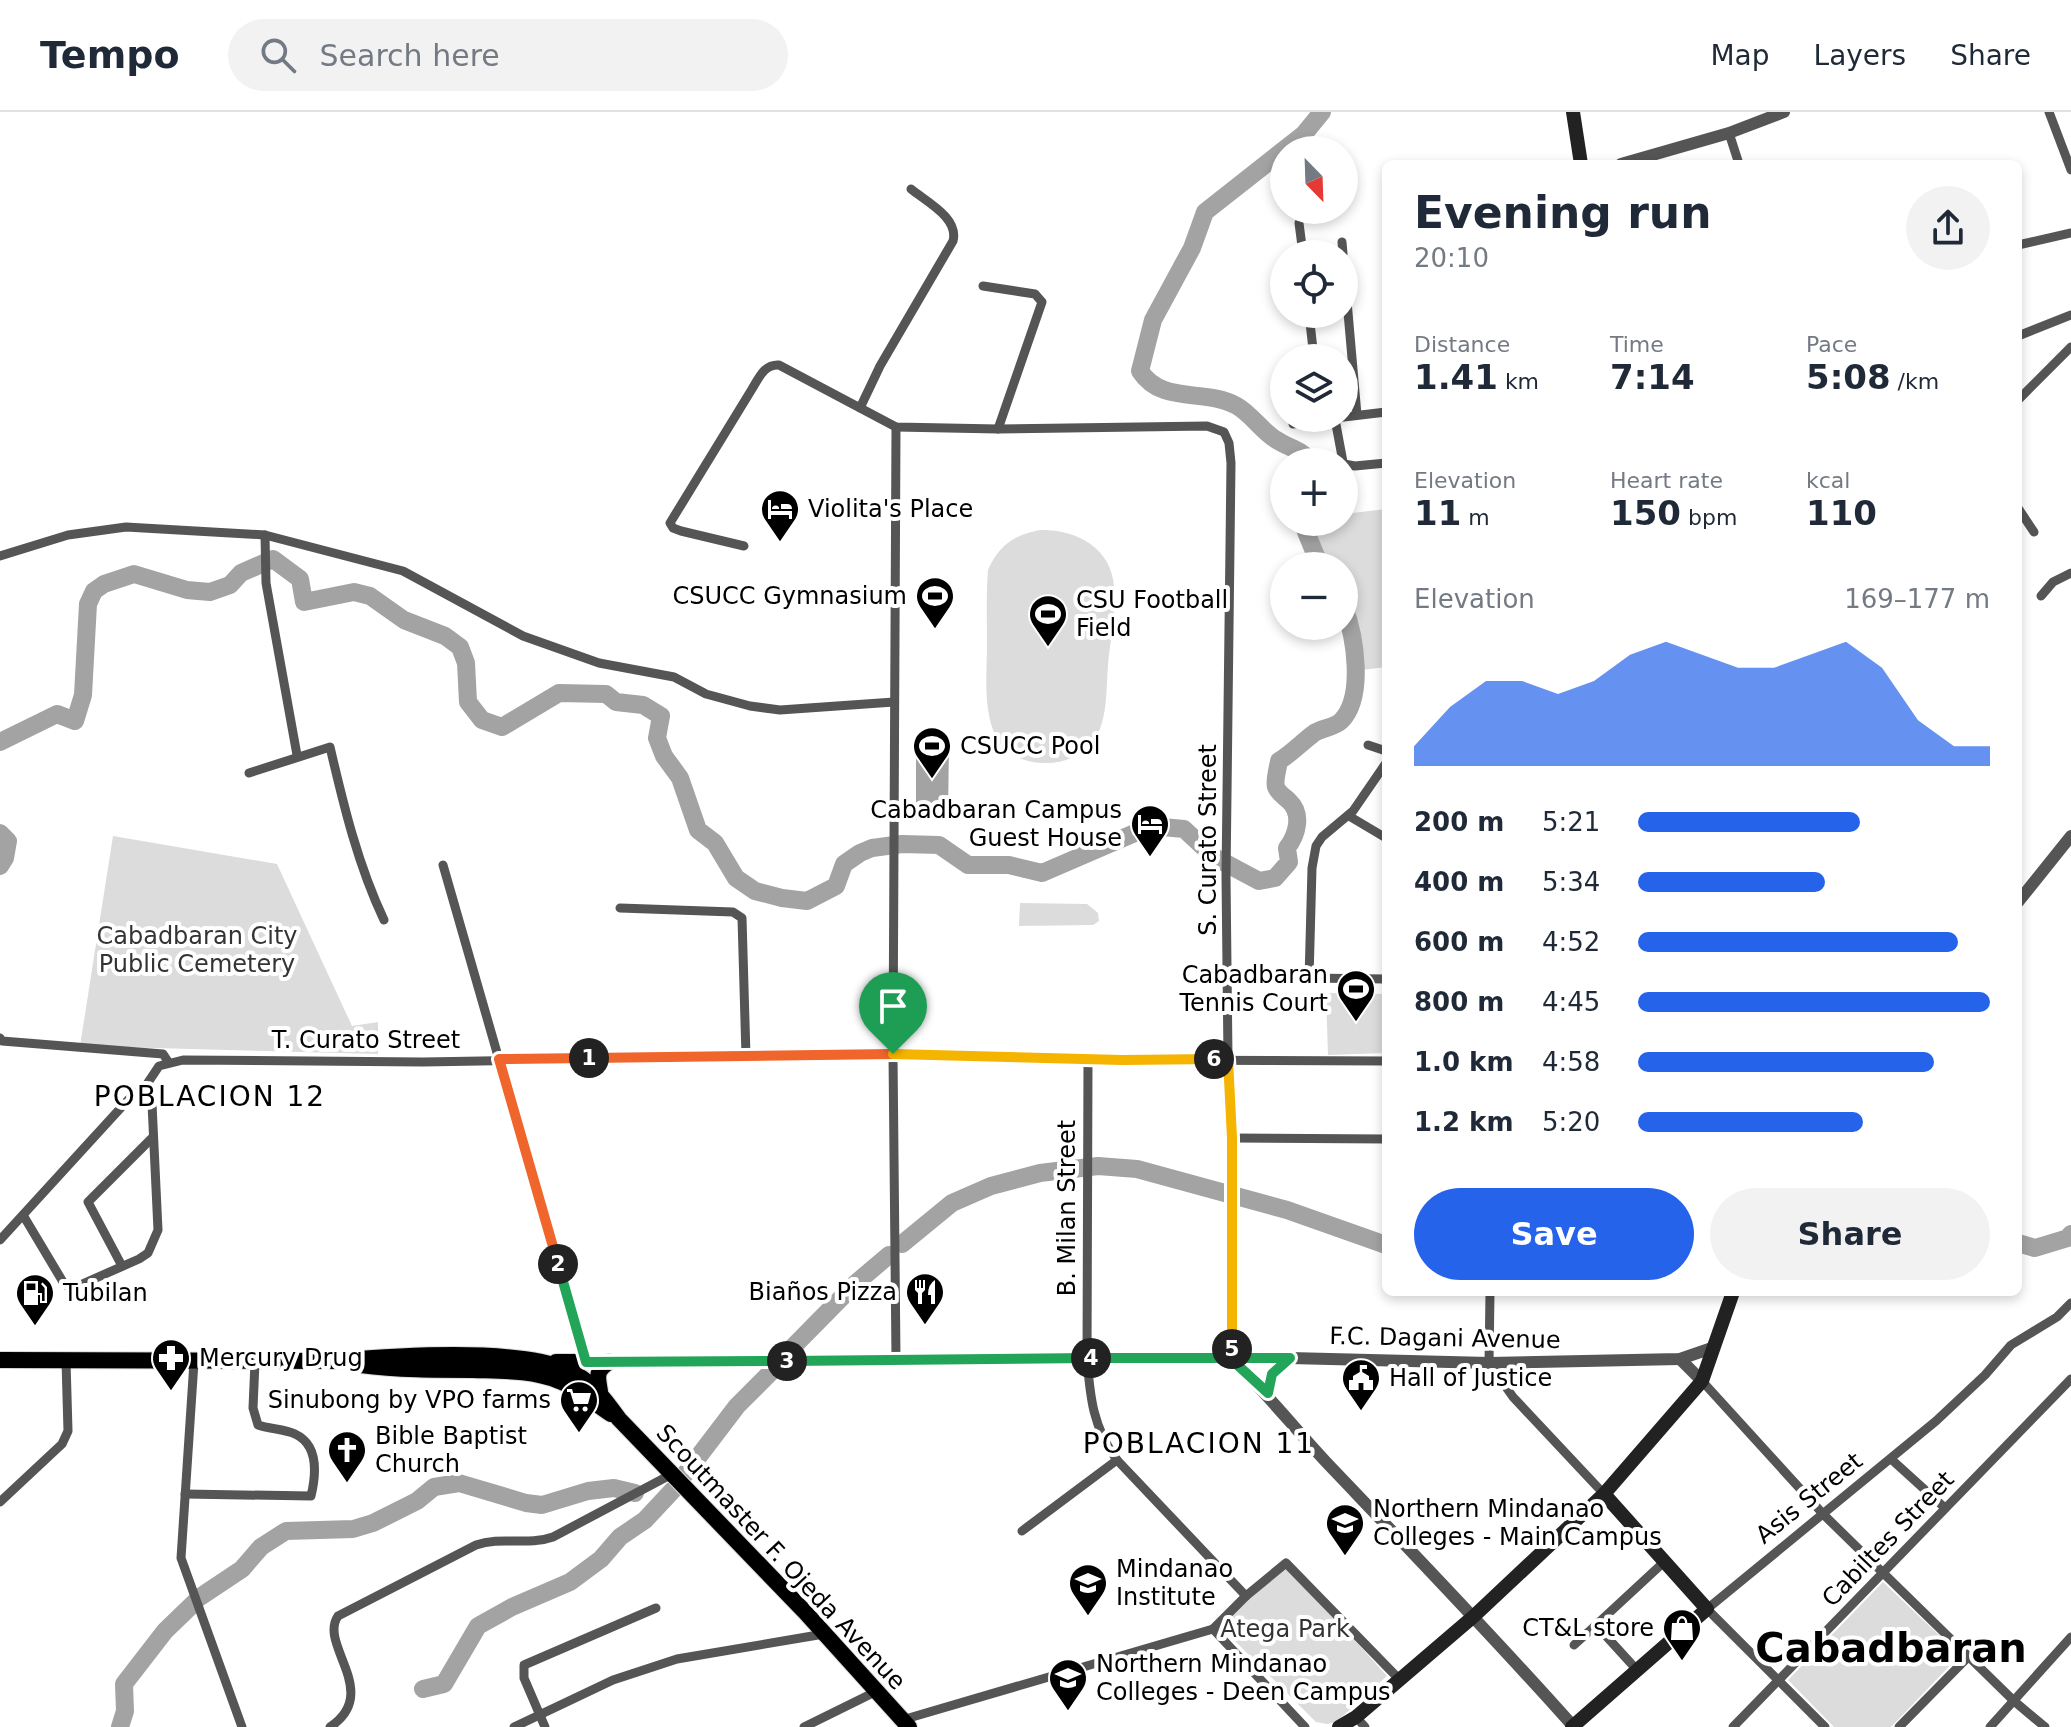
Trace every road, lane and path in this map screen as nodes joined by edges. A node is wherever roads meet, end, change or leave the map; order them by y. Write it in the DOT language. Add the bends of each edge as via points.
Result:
graph roads {
  1 [pos="1573,112"];
  2 [pos="1784,112"];
  3 [pos="2049,112"];
  4 [pos="1729,133"];
  5 [pos="1580,160"];
  6 [pos="1635,160"];
  7 [pos="1738,160"];
  8 [pos="2071,170"];
  9 [pos="911,189"];
  10 [pos="2071,233"];
  11 [pos="2022,244"];
  12 [pos="983,286"];
  13 [pos="2071,315"];
  14 [pos="2022,334"];
  15 [pos="2071,347"];
  16 [pos="2022,396"];
  17 [pos="860,408"];
  18 [pos="1382,412"];
  19 [pos="1358,415"];
  20 [pos="896,427"];
  21 [pos="998,429"];
  22 [pos="1382,463"];
  23 [pos="1358,466"];
  24 [pos="2022,514"];
  25 [pos="2034,532"];
  26 [pos="265,535"];
  27 [pos="744,546"];
  28 [pos="0,556"];
  29 [pos="2071,573"];
  30 [pos="2041,596"];
  31 [pos="894,702"];
  32 [pos="1368,745"];
  33 [pos="1382,750"];
  34 [pos="297,755"];
  35 [pos="1382,769"];
  36 [pos="249,773"];
  37 [pos="1349,816"];
  38 [pos="1382,836"];
  39 [pos="2071,837"];
  40 [pos="443,865"];
  41 [pos="2022,897"];
  42 [pos="620,908"];
  43 [pos="384,920"];
  44 [pos="1229,977"];
  45 [pos="1309,979"];
  46 [pos="1382,979"];
  47 [pos="0,1038"];
  48 [pos="893,1054"];
  49 [pos="746,1056"];
  50 [pos="499,1059"];
  51 [pos="1088,1059"];
  52 [pos="1228,1059"];
  53 [pos="1382,1061"];
  54 [pos="169,1063"];
  55 [pos="147,1084"];
  56 [pos="152,1138"];
  57 [pos="1232,1138"];
  58 [pos="1382,1139"];
  59 [pos="23,1215"];
  60 [pos="0,1240"];
  61 [pos="122,1266"];
  62 [pos="1490,1296"];
  63 [pos="1732,1296"];
  64 [pos="2071,1303"];
  65 [pos="1712,1348"];
  66 [pos="1087,1358"];
  67 [pos="1290,1358"];
  68 [pos="896,1359"];
  69 [pos="1680,1359"];
  70 [pos="0,1360"];
  71 [pos="1232,1360"];
  72 [pos="66,1361"];
  73 [pos="337,1361"];
  74 [pos="194,1362"];
  75 [pos="255,1362"];
  76 [pos="536,1362"];
  77 [pos="586,1362"];
  78 [pos="609,1362"];
  79 [pos="1489,1363"];
  80 [pos="2071,1379"];
  81 [pos="1702,1381"];
  82 [pos="600,1391"];
  83 [pos="1268,1393"];
  84 [pos="619,1419"];
  85 [pos="1891,1459"];
  86 [pos="1117,1460"];
  87 [pos="672,1474"];
  88 [pos="185,1494"];
  89 [pos="1604,1494"];
  90 [pos="0,1502"];
  91 [pos="1945,1508"];
  92 [pos="1824,1515"];
  93 [pos="1022,1531"];
  94 [pos="1664,1562"];
  95 [pos="1883,1572"];
  96 [pos="1246,1596"];
  97 [pos="656,1608"];
  98 [pos="1707,1609"];
  99 [pos="1474,1616"];
  100 [pos="1596,1625"];
  101 [pos="1213,1629"];
  102 [pos="824,1634"];
  103 [pos="2071,1637"];
  104 [pos="1574,1645"];
  105 [pos="1969,1656"];
  106 [pos="1637,1670"];
  107 [pos="1398,1678"];
  108 [pos="1780,1681"];
  109 [pos="875,1692"];
  110 [pos="2014,1701"];
  111 [pos="539,1713"];
  112 [pos="1360,1722"];
  113 [pos="906,1724"];
  114 [pos="242,1727"];
  115 [pos="330,1727"];
  116 [pos="514,1727"];
  117 [pos="545,1727"];
  118 [pos="804,1727"];
  119 [pos="1305,1727"];
  120 [pos="1339,1727"];
  121 [pos="1573,1727"];
  122 [pos="1733,1727"];
  123 [pos="1825,1727"];
  124 [pos="1899,1727"];
  125 [pos="1990,1727"];
  126 [pos="2045,1727"];
  1 -- 5 [label="main road"];
  2 -- 4 [label="street"];
  3 -- 8 [label="street"];
  4 -- 6 [label="street"];
  4 -- 7 [label="street"];
  9 -- 17 [label="street" via="950,221 955,233"];
  10 -- 11 [label="street"];
  12 -- 21 [label="street" via="1035,294 1042,302"];
  13 -- 14 [label="street"];
  15 -- 16 [label="street"];
  17 -- 20 [label="street"];
  17 -- 27 [label="street" via="779,365 766,368 670,523 681,531"];
  18 -- 19 [label="street"];
  20 -- 21 [label="street"];
  20 -- 31 [label="street"];
  21 -- 44 [label="street, S. Curato Street" via="1207,426 1224,432 1229,443"];
  22 -- 23 [label="street"];
  24 -- 25 [label="street"];
  26 -- 28 [label="street" via="126,527 56,538"];
  26 -- 31 [label="street" via="403,571 523,636 599,663 674,677 706,694 750,706 780,710"];
  26 -- 34 [label="street" via="277,656"];
  29 -- 30 [label="street"];
  31 -- 48 [label="street"];
  32 -- 33 [label="street"];
  34 -- 36 [label="street"];
  34 -- 43 [label="street" via="330,747 351,833"];
  35 -- 37 [label="street"];
  37 -- 38 [label="street"];
  37 -- 45 [label="street" via="1316,846"];
  39 -- 41 [label="street"];
  40 -- 50 [label="street"];
  42 -- 49 [label="street" via="733,912 742,918"];
  44 -- 45 [label="street"];
  44 -- 52 [label="street, S. Curato Street"];
  45 -- 46 [label="street"];
  47 -- 54 [label="street" via="163,1054"];
  48 -- 49 [label="street, T. Curato Street"];
  48 -- 51 [label="street, T. Curato Street"];
  48 -- 68 [label="street"];
  49 -- 50 [label="street, T. Curato Street"];
  50 -- 54 [label="street, T. Curato Street"];
  50 -- 77 [label="street"];
  51 -- 52 [label="street, T. Curato Street"];
  51 -- 66 [label="street, B. Milan Street"];
  52 -- 53 [label="street, T. Curato Street"];
  52 -- 57 [label="street, S. Curato Street"];
  54 -- 55 [label="street" via="159,1066"];
  55 -- 56 [label="street"];
  55 -- 59 [label="street"];
  56 -- 61 [label="street" via="158,1230 148,1253"];
  56 -- 61 [label="street" via="88,1202"];
  57 -- 58 [label="street"];
  57 -- 71 [label="street, S. Curato Street"];
  59 -- 60 [label="street"];
  59 -- 61 [label="street" via="67,1287"];
  62 -- 79 [label="street"];
  63 -- 65 [label="main road"];
  64 -- 85 [label="street, Asis Street" via="2011,1345"];
  65 -- 69 [label="street, F.C. Dagani Avenue"];
  65 -- 81 [label="main road"];
  66 -- 68 [label="street, F.C. Dagani Avenue"];
  66 -- 71 [label="street, F.C. Dagani Avenue"];
  66 -- 86 [label="street, B. Milan Street" via="1095,1422"];
  67 -- 71 [label="street, F.C. Dagani Avenue"];
  67 -- 79 [label="street, F.C. Dagani Avenue"];
  67 -- 83 [label="street" via="1272,1374"];
  68 -- 78 [label="street, F.C. Dagani Avenue"];
  69 -- 79 [label="street, F.C. Dagani Avenue"];
  69 -- 81 [label="street"];
  70 -- 72 [label="highway, Scoutmaster F. Ojeda Avenue"];
  71 -- 83 [label="street"];
  72 -- 74 [label="highway, Scoutmaster F. Ojeda Avenue"];
  72 -- 90 [label="street" via="68,1431 62,1444"];
  73 -- 75 [label="highway, Scoutmaster F. Ojeda Avenue"];
  73 -- 76 [label="highway, Scoutmaster F. Ojeda Avenue" via="388,1356"];
  73 -- 84 [label="highway, Scoutmaster F. Ojeda Avenue" via="388,1369 535,1374 576,1389"];
  74 -- 75 [label="highway, Scoutmaster F. Ojeda Avenue"];
  74 -- 88 [label="street"];
  75 -- 88 [label="street" via="253,1408 258,1425 296,1434 312,1452 316,1476 311,1496"];
  76 -- 77 [label="highway"];
  76 -- 82 [label="highway, Scoutmaster F. Ojeda Avenue" via="565,1369"];
  77 -- 78 [label="street, F.C. Dagani Avenue"];
  78 -- 82 [label="highway" via="596,1375"];
  79 -- 89 [label="street" via="1513,1397"];
  80 -- 91 [label="street, Cabiltes Street"];
  81 -- 89 [label="main road"];
  81 -- 92 [label="street"];
  82 -- 84 [label="highway, Scoutmaster F. Ojeda Avenue"];
  83 -- 99 [label="street"];
  84 -- 87 [label="highway, Scoutmaster F. Ojeda Avenue"];
  85 -- 91 [label="street"];
  85 -- 92 [label="street, Asis Street"];
  86 -- 93 [label="street"];
  86 -- 96 [label="street, B. Milan Street"];
  87 -- 102 [label="highway, Scoutmaster F. Ojeda Avenue"];
  87 -- 115 [label="street" via="553,1537 476,1545 338,1616 333,1630 352,1701 343,1718"];
  88 -- 114 [label="street" via="181,1558"];
  89 -- 94 [label="main road"];
  89 -- 99 [label="main road"];
  91 -- 95 [label="street, Cabiltes Street"];
  92 -- 95 [label="street"];
  92 -- 98 [label="street, Asis Street"];
  94 -- 98 [label="main road"];
  94 -- 100 [label="street"];
  95 -- 105 [label="street"];
  95 -- 108 [label="street, Cabiltes Street"];
  96 -- 101 [label="street"];
  96 -- 107 [label="street" via="1281,1564 1289,1564"];
  97 -- 111 [label="street" via="524,1665"];
  98 -- 106 [label="main road, Asis Street"];
  98 -- 108 [label="street"];
  99 -- 107 [label="main road"];
  99 -- 121 [label="street"];
  100 -- 104 [label="street"];
  100 -- 106 [label="street"];
  101 -- 113 [label="street"];
  101 -- 119 [label="street"];
  102 -- 109 [label="highway, Scoutmaster F. Ojeda Avenue"];
  102 -- 111 [label="street" via="677,1659"];
  103 -- 110 [label="street"];
  105 -- 110 [label="street"];
  105 -- 124 [label="street"];
  106 -- 121 [label="main road, Asis Street"];
  107 -- 112 [label="main road"];
  108 -- 122 [label="street, Cabiltes Street"];
  108 -- 123 [label="street"];
  109 -- 113 [label="highway, Scoutmaster F. Ojeda Avenue"];
  109 -- 118 [label="street"];
  110 -- 125 [label="street"];
  110 -- 126 [label="street"];
  111 -- 116 [label="street"];
  111 -- 117 [label="street"];
  112 -- 120 [label="main road"];
}
